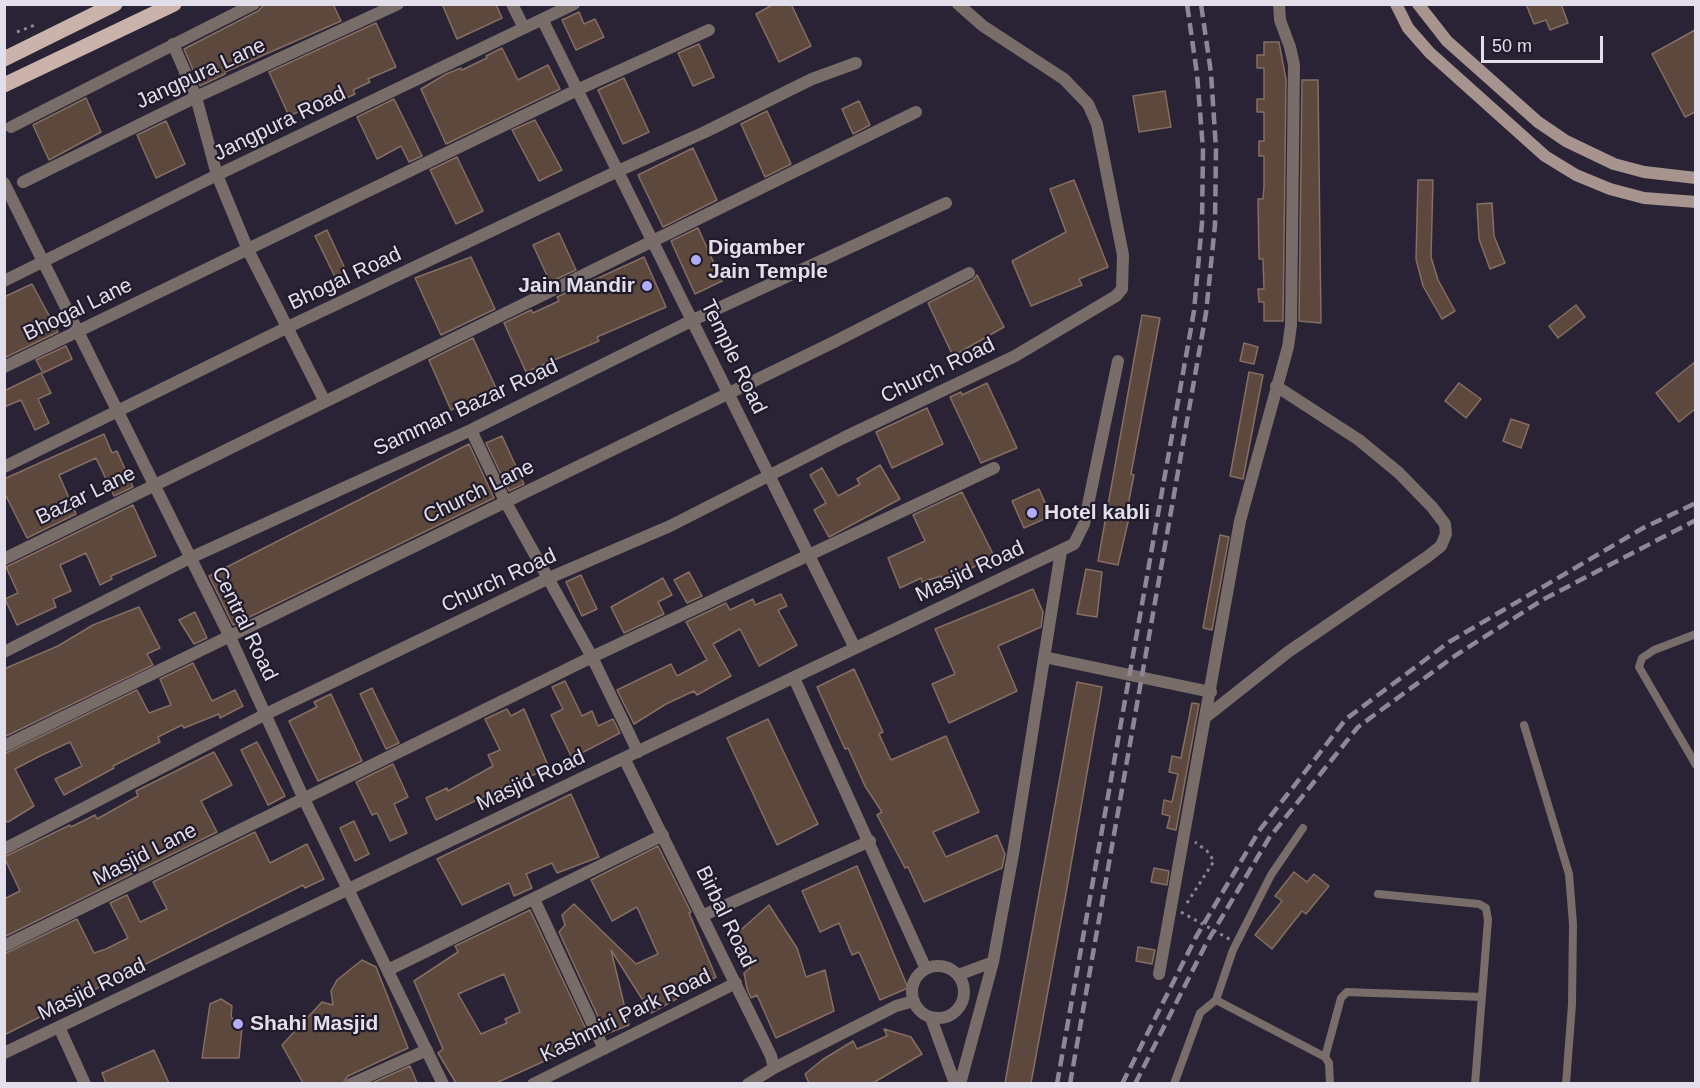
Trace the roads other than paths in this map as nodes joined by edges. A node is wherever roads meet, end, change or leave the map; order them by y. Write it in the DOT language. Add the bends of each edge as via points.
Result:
graph roads {
  1 [pos="115,4"];
  2 [pos="174,4"];
  3 [pos="254,4"];
  4 [pos="398,4"];
  5 [pos="512,4"];
  6 [pos="574,4"];
  7 [pos="958,4"];
  8 [pos="1279,4"];
  9 [pos="1396,4"];
  10 [pos="1418,4"];
  11 [pos="542,19"];
  12 [pos="524,28"];
  13 [pos="709,30"];
  14 [pos="173,44"];
  15 [pos="4,59"];
  16 [pos="856,63"];
  17 [pos="4,85"];
  18 [pos="577,90"];
  19 [pos="196,97"];
  20 [pos="916,112"];
  21 [pos="11,128"];
  22 [pos="618,171"];
  23 [pos="217,176"];
  24 [pos="1695,177"];
  25 [pos="23,182"];
  26 [pos="5,187"];
  27 [pos="1695,202"];
  28 [pos="946,203"];
  29 [pos="652,241"];
  30 [pos="249,250"];
  31 [pos="42,262"];
  32 [pos="969,273"];
  33 [pos="4,281"];
  34 [pos="693,320"];
  35 [pos="288,327"];
  36 [pos="78,331"];
  37 [pos="1118,361"];
  38 [pos="4,367"];
  39 [pos="1276,386"];
  40 [pos="729,393"];
  41 [pos="324,400"];
  42 [pos="117,413"];
  43 [pos="471,430"];
  44 [pos="4,467"];
  45 [pos="994,468"];
  46 [pos="769,474"];
  47 [pos="154,484"];
  48 [pos="506,501"];
  49 [pos="1060,551"];
  50 [pos="810,555"];
  51 [pos="190,558"];
  52 [pos="4,559"];
  53 [pos="549,578"];
  54 [pos="1695,634"];
  55 [pos="230,637"];
  56 [pos="855,648"];
  57 [pos="4,652"];
  58 [pos="592,657"];
  59 [pos="1044,657"];
  60 [pos="794,678"];
  61 [pos="1211,692"];
  62 [pos="266,714"];
  63 [pos="1207,716"];
  64 [pos="1524,725"];
  65 [pos="4,746"];
  66 [pos="638,752"];
  67 [pos="624,758"];
  68 [pos="1695,765"];
  69 [pos="303,797"];
  70 [pos="1303,828"];
  71 [pos="663,835"];
  72 [pos="870,841"];
  73 [pos="4,849"];
  74 [pos="349,889"];
  75 [pos="1378,894"];
  76 [pos="534,898"];
  77 [pos="704,915"];
  78 [pos="4,946"];
  79 [pos="993,962"];
  80 [pos="926,969"];
  81 [pos="388,970"];
  82 [pos="1159,974"];
  83 [pos="958,975"];
  84 [pos="736,983"];
  85 [pos="1482,997"];
  86 [pos="1216,1000"];
  87 [pos="914,1001"];
  88 [pos="931,1018"];
  89 [pos="60,1027"];
  90 [pos="604,1049"];
  91 [pos="427,1050"];
  92 [pos="4,1053"];
  93 [pos="1325,1057"];
  94 [pos="774,1068"];
  95 [pos="85,1083"];
  96 [pos="351,1083"];
  97 [pos="443,1083"];
  98 [pos="533,1083"];
  99 [pos="748,1083"];
  100 [pos="955,1083"];
  101 [pos="960,1083"];
  102 [pos="1174,1083"];
  103 [pos="1330,1083"];
  104 [pos="1475,1083"];
  105 [pos="1566,1083"];
  1 -- 15 [label="main road"];
  2 -- 17 [label="main road"];
  3 -- 14 [label="street"];
  4 -- 19 [label="street, Jangpura Lane"];
  5 -- 12 [label="street"];
  6 -- 11 [label="street, Jangpura Road"];
  7 -- 46 [label="street, Church Road" via="983,26 1064,79 1088,104 1096,124 1123,255 1122,289 1015,356"];
  8 -- 39 [label="street" via="1294,65 1291,326"];
  9 -- 27 [label="main road" via="1408,28 1430,53 1545,156 1610,189 1644,198"];
  10 -- 24 [label="main road" via="1448,41 1538,122 1566,141 1614,165"];
  11 -- 12 [label="street, Jangpura Road"];
  11 -- 18 [label="street, Temple Road"];
  12 -- 23 [label="street, Jangpura Road"];
  13 -- 18 [label="street, Bhogal Lane"];
  14 -- 19 [label="street"];
  14 -- 21 [label="street"];
  16 -- 22 [label="street, Bhogal Road" via="812,79"];
  18 -- 22 [label="street, Temple Road"];
  18 -- 30 [label="street, Bhogal Lane"];
  19 -- 23 [label="street"];
  19 -- 25 [label="street, Jangpura Lane"];
  20 -- 29 [label="street, Bazar Lane"];
  22 -- 29 [label="street, Temple Road"];
  22 -- 35 [label="street, Bhogal Road"];
  23 -- 30 [label="street"];
  23 -- 31 [label="street, Jangpura Road"];
  26 -- 31 [label="street, Central Road"];
  28 -- 34 [label="street, Samman Bazar Road"];
  29 -- 34 [label="street, Temple Road"];
  29 -- 41 [label="street, Bazar Lane"];
  30 -- 35 [label="street"];
  30 -- 36 [label="street, Bhogal Lane"];
  31 -- 33 [label="street, Jangpura Road"];
  31 -- 36 [label="street, Central Road"];
  32 -- 40 [label="street, Church Lane"];
  34 -- 40 [label="street, Temple Road"];
  34 -- 43 [label="street, Samman Bazar Road"];
  35 -- 41 [label="street"];
  35 -- 42 [label="street, Bhogal Road"];
  36 -- 38 [label="street, Bhogal Lane"];
  36 -- 42 [label="street, Central Road"];
  37 -- 49 [label="street, Masjid Road" via="1084,524 1074,544"];
  39 -- 61 [label="street" via="1240,521"];
  39 -- 63 [label="street" via="1359,440 1399,473 1432,507 1445,524 1446,534 1441,546 1427,557 1288,652"];
  40 -- 46 [label="street, Temple Road"];
  40 -- 48 [label="street, Church Lane"];
  41 -- 47 [label="street, Bazar Lane"];
  42 -- 44 [label="street, Bhogal Road"];
  42 -- 47 [label="street, Central Road"];
  43 -- 48 [label="street"];
  43 -- 51 [label="street, Samman Bazar Road"];
  45 -- 50 [label="street, Masjid Lane"];
  46 -- 50 [label="street, Temple Road"];
  46 -- 53 [label="street, Church Road" via="670,526"];
  47 -- 51 [label="street, Central Road"];
  47 -- 52 [label="street, Bazar Lane"];
  48 -- 53 [label="street"];
  48 -- 55 [label="street, Church Lane"];
  49 -- 56 [label="street, Masjid Road"];
  49 -- 59 [label="street"];
  50 -- 56 [label="street, Temple Road"];
  50 -- 58 [label="street, Masjid Lane"];
  51 -- 55 [label="street, Central Road"];
  51 -- 57 [label="street, Samman Bazar Road"];
  53 -- 58 [label="street"];
  53 -- 62 [label="street, Church Road"];
  54 -- 68 [label="lane" via="1654,650 1642,658 1639,667"];
  55 -- 62 [label="street, Central Road"];
  55 -- 65 [label="street, Church Lane"];
  56 -- 60 [label="street, Masjid Road"];
  58 -- 66 [label="street"];
  58 -- 69 [label="street, Masjid Lane"];
  59 -- 61 [label="street"];
  59 -- 79 [label="street"];
  60 -- 66 [label="street, Masjid Road"];
  60 -- 72 [label="street"];
  61 -- 63 [label="street"];
  62 -- 69 [label="street, Central Road"];
  62 -- 73 [label="street, Church Road"];
  63 -- 82 [label="street"];
  64 -- 105 [label="lane" via="1569,874 1572,1004"];
  66 -- 67 [label="street, Masjid Road"];
  67 -- 71 [label="street, Birbal Road"];
  67 -- 74 [label="street, Masjid Road"];
  69 -- 74 [label="street, Central Road"];
  69 -- 78 [label="street, Masjid Lane"];
  70 -- 86 [label="lane" via="1271,875 1233,950"];
  71 -- 76 [label="street"];
  71 -- 77 [label="street, Birbal Road"];
  72 -- 77 [label="street"];
  72 -- 80 [label="street"];
  74 -- 81 [label="street, Central Road"];
  74 -- 89 [label="street, Masjid Road"];
  75 -- 85 [label="lane" via="1479,904 1486,908"];
  76 -- 81 [label="street"];
  76 -- 90 [label="street"];
  77 -- 84 [label="street, Birbal Road"];
  79 -- 83 [label="street"];
  79 -- 101 [label="street"];
  80 -- 83 [label="street" via="949,968"];
  80 -- 87 [label="street" via="917,977"];
  81 -- 91 [label="street, Central Road"];
  83 -- 88 [label="street" via="964,997 958,1008 949,1015"];
  84 -- 90 [label="street, Kashmiri Park Road"];
  84 -- 94 [label="street, Birbal Road"];
  85 -- 93 [label="lane" via="1347,992 1341,998"];
  85 -- 104 [label="lane"];
  86 -- 93 [label="lane"];
  86 -- 102 [label="lane" via="1200,1013"];
  87 -- 88 [label="street"];
  87 -- 94 [label="street" via="896,1006"];
  88 -- 100 [label="street"];
  89 -- 92 [label="street, Masjid Road"];
  89 -- 95 [label="street"];
  90 -- 98 [label="street, Kashmiri Park Road"];
  91 -- 96 [label="street"];
  91 -- 97 [label="street, Central Road"];
  93 -- 103 [label="lane"];
  94 -- 99 [label="street"];
}
